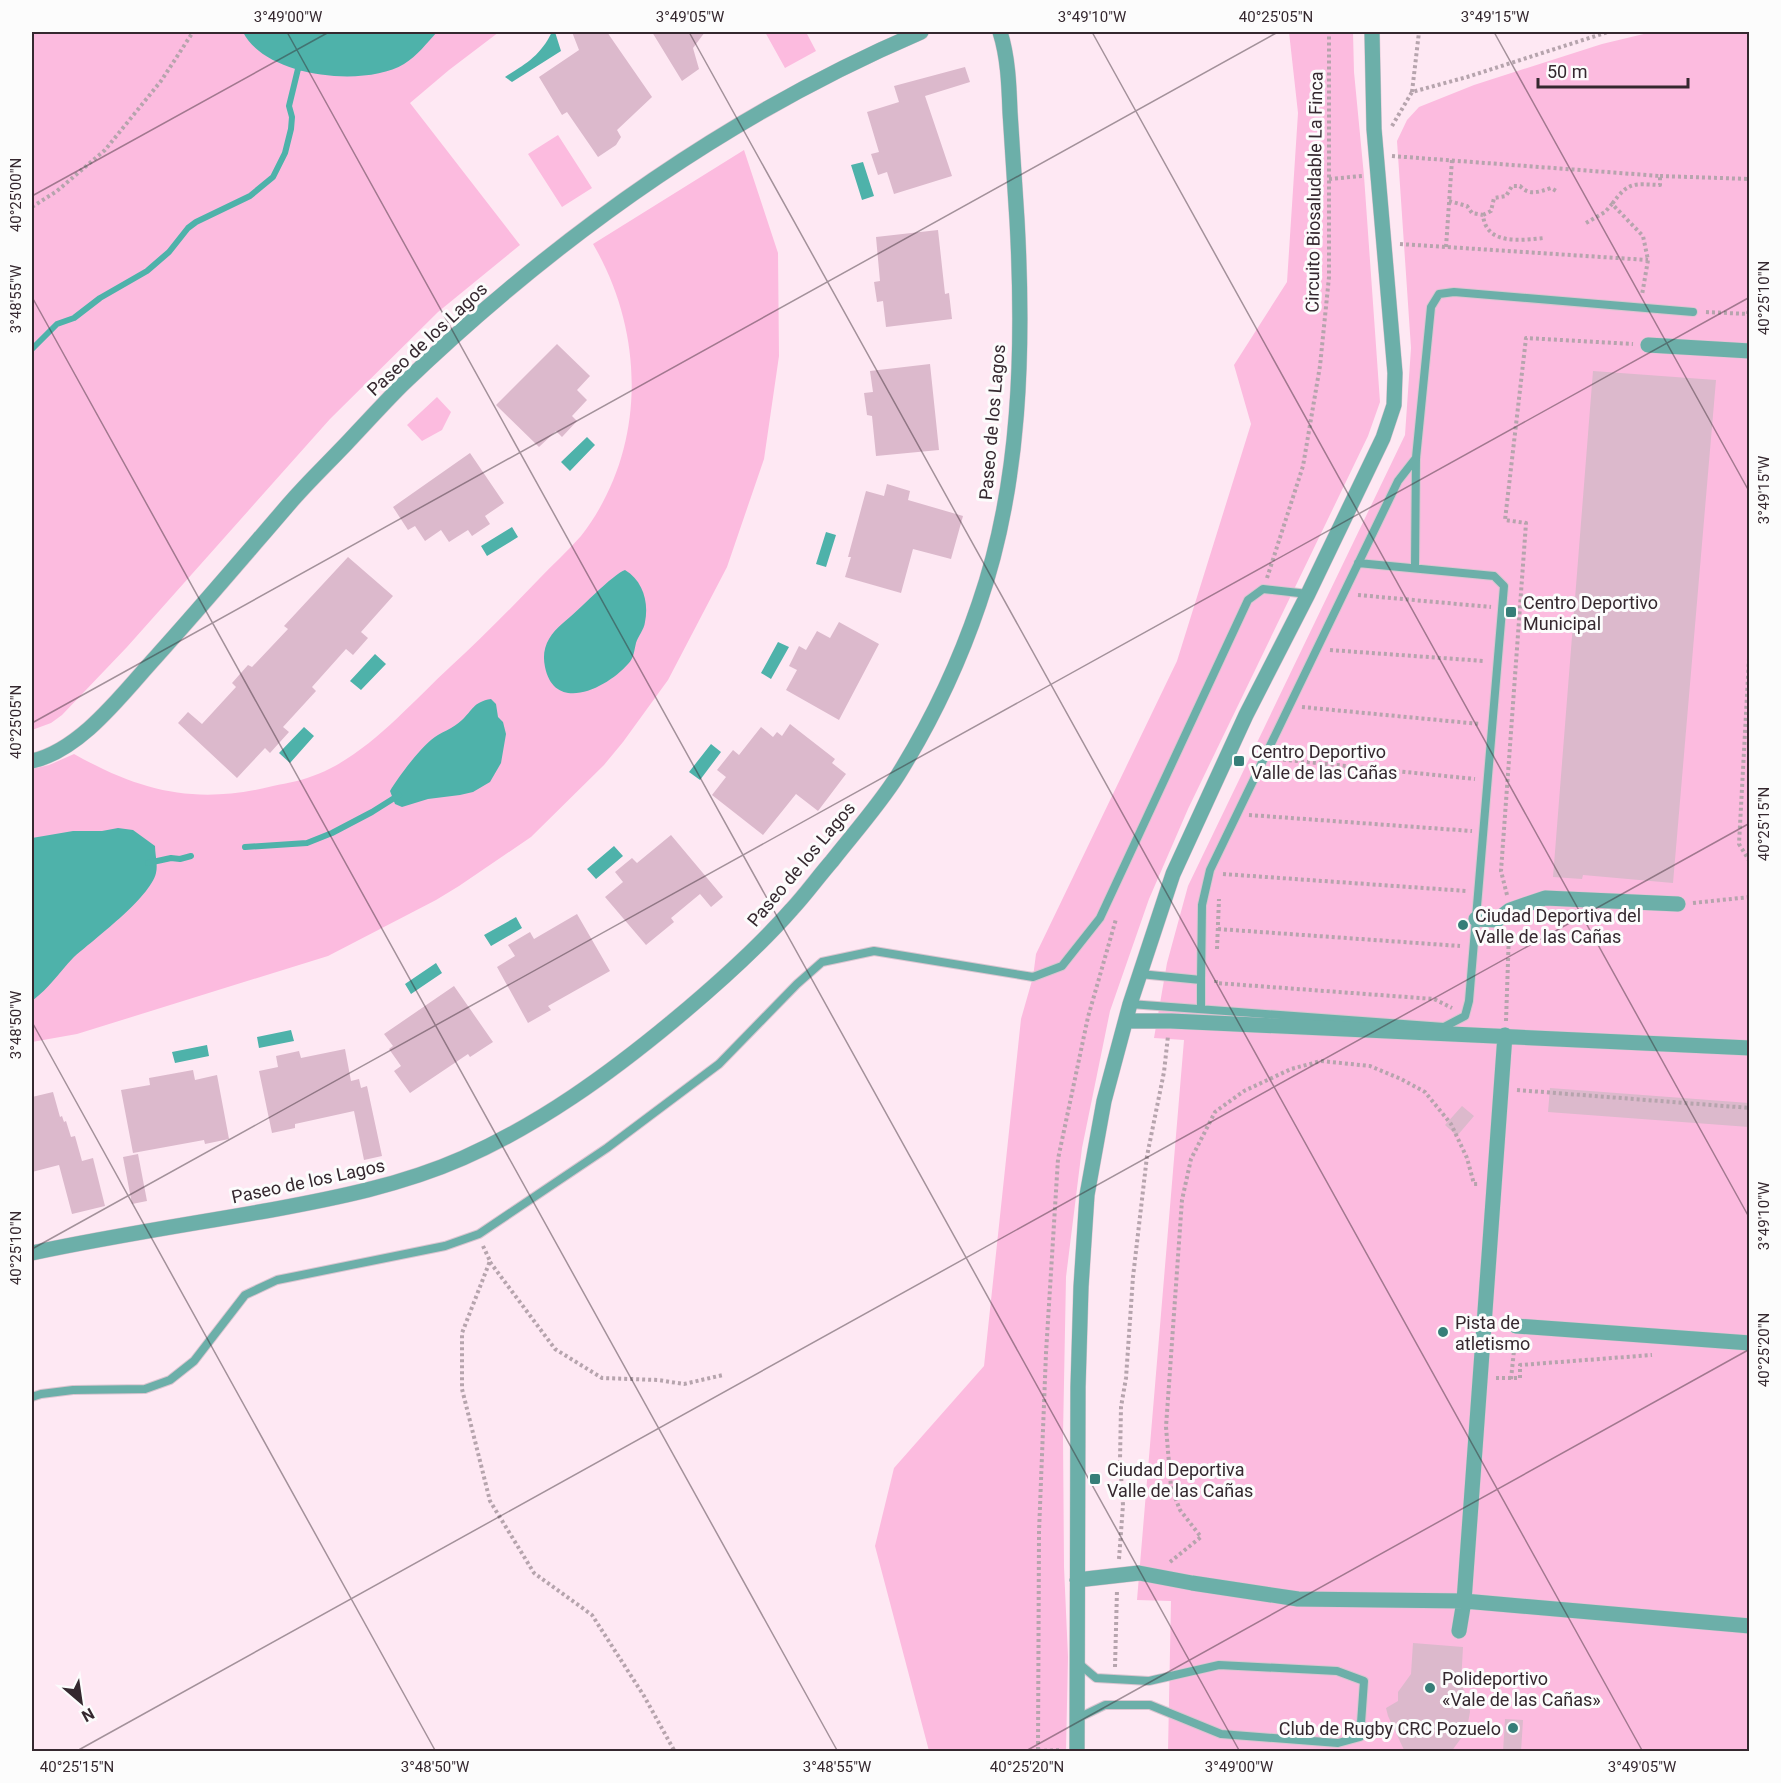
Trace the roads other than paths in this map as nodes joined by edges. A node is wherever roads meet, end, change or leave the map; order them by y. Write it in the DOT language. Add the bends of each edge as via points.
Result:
graph roads {
  1 [pos="921,32"];
  2 [pos="1000,32"];
  3 [pos="1372,32"];
  4 [pos="1693,312"];
  5 [pos="1648,345"];
  6 [pos="1749,351"];
  7 [pos="1416,458"];
  8 [pos="1358,563"];
  9 [pos="1415,567"];
  10 [pos="1308,594"];
  11 [pos="32,761"];
  12 [pos="1678,904"];
  13 [pos="1476,919"];
  14 [pos="1140,974"];
  15 [pos="1201,980"];
  16 [pos="1130,1004"];
  17 [pos="1201,1009"];
  18 [pos="1126,1021"];
  19 [pos="1506,1035"];
  20 [pos="1749,1048"];
  21 [pos="32,1253"];
  22 [pos="1516,1326"];
  23 [pos="1749,1344"];
  24 [pos="32,1397"];
  25 [pos="1077,1581"];
  26 [pos="1464,1600"];
  27 [pos="1749,1626"];
  28 [pos="1460,1631"];
  29 [pos="1077,1661"];
  30 [pos="1076,1719"];
  31 [pos="1077,1750"];
  1 -- 11 [label="street, Paseo de los Lagos" via="766,107 638,189 574,237 402,386 292,500 103,715 67,746"];
  2 -- 21 [label="street, Paseo de los Lagos" via="1009,89 1019,263 1016,400 1007,496 980,603 955,665 919,739 861,825 791,910 702,997 626,1059 512,1134 459,1160 343,1197"];
  3 -- 10 [label="street" via="1376,155 1395,373 1394,405 1383,438"];
  4 -- 7 [label="lane" via="1454,292 1439,294 1431,307"];
  5 -- 6 [label="street"];
  7 -- 8 [label="lane" via="1398,481"];
  7 -- 9 [label="lane"];
  8 -- 9 [label="lane"];
  8 -- 15 [label="lane" via="1210,870 1202,905"];
  9 -- 13 [label="lane" via="1494,576 1504,586"];
  10 -- 14 [label="street" via="1246,715 1173,874"];
  10 -- 24 [label="lane" via="1263,589 1248,600 1100,918 1062,966 1033,977 874,951 822,962 719,1064 607,1148 479,1234 445,1246 266,1285 245,1295 194,1361 170,1380 145,1389 73,1390"];
  12 -- 13 [label="street" via="1545,898 1510,910 1497,920"];
  13 -- 17 [label="lane" via="1466,1016 1444,1027"];
  14 -- 15 [label="lane"];
  14 -- 16 [label="street"];
  15 -- 17 [label="lane"];
  16 -- 17 [label="lane"];
  16 -- 18 [label="street"];
  18 -- 19 [label="street"];
  18 -- 25 [label="street" via="1104,1101 1087,1195 1078,1387"];
  19 -- 20 [label="street"];
  19 -- 26 [label="street"];
  22 -- 23 [label="street"];
  25 -- 26 [label="street" via="1139,1572 1298,1599"];
  25 -- 29 [label="street"];
  26 -- 27 [label="street"];
  26 -- 28 [label="street"];
  29 -- 30 [label="street"];
  29 -- 30 [label="lane" via="1096,1678 1149,1681 1219,1665 1337,1671 1364,1680 1360,1737 1338,1743 1221,1734 1150,1705 1105,1705"];
  30 -- 31 [label="street"];
}
